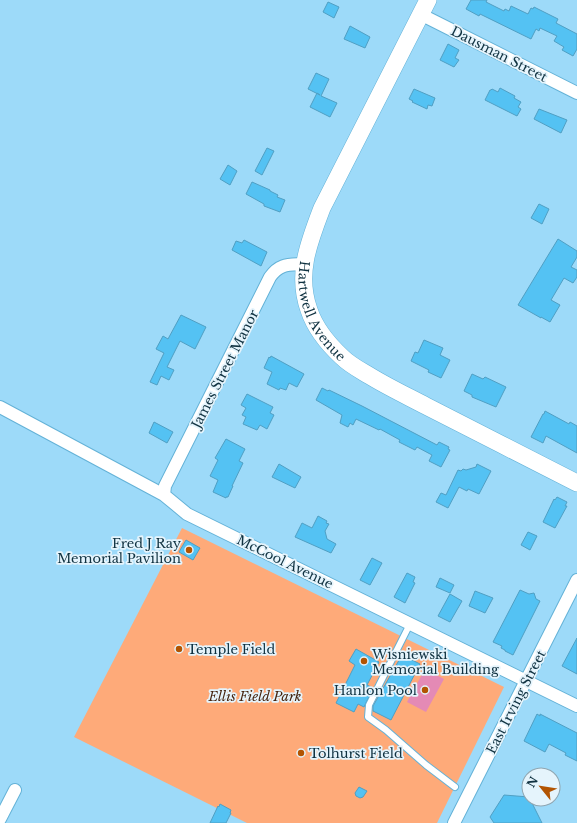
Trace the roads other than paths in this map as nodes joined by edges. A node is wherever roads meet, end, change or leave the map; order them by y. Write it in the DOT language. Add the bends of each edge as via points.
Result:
graph roads {
  1 [pos="424,7"];
  2 [pos="577,93"];
  3 [pos="304,264"];
  4 [pos="0,407"];
  5 [pos="577,483"];
  6 [pos="164,495"];
  7 [pos="577,580"];
  8 [pos="410,624"];
  9 [pos="526,681"];
  10 [pos="577,706"];
  11 [pos="455,787"];
  12 [pos="15,790"];
  13 [pos="0,819"];
  14 [pos="454,823"];
  1 -- 2 [label="street, Dausman Street"];
  1 -- 3 [label="street, Hartwell Avenue" via="322,208 308,243"];
  3 -- 5 [label="street, Hartwell Avenue" via="303,274 309,311 324,338 343,358 390,388"];
  3 -- 6 [label="street, James Street Manor" via="280,267 270,277 165,486"];
  4 -- 6 [label="street, McCool Avenue"];
  6 -- 8 [label="street, McCool Avenue" via="187,514"];
  7 -- 9 [label="street, East Irving Street"];
  8 -- 9 [label="street, McCool Avenue"];
  8 -- 11 [label="lane" via="369,705 368,717"];
  9 -- 10 [label="street, McCool Avenue"];
  9 -- 14 [label="street, East Irving Street"];
  12 -- 13 [label="street"];
}
